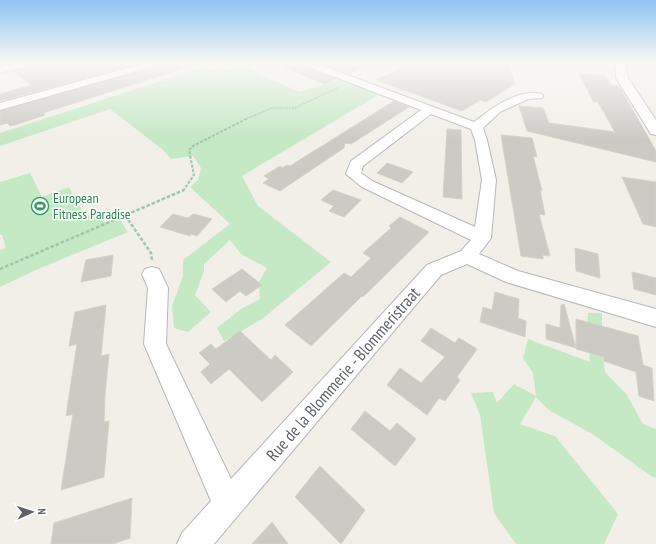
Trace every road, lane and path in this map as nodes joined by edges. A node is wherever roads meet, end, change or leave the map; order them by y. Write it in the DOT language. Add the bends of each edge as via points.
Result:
graph roads {
  1 [pos="68,88"];
  2 [pos="336,88"];
  3 [pos="374,88"];
  4 [pos="629,88"];
  5 [pos="538,96"];
  6 [pos="0,108"];
  7 [pos="429,110"];
  8 [pos="476,127"];
  9 [pos="656,131"];
  10 [pos="125,215"];
  11 [pos="482,238"];
  12 [pos="467,256"];
  13 [pos="0,269"];
  14 [pos="152,274"];
  15 [pos="656,318"];
  16 [pos="228,505"];
  17 [pos="193,544"];
  1 -- 6 [label="street"];
  2 -- 10 [label="path" via="295,108 272,108 193,146 189,150 194,175 183,191"];
  3 -- 7 [label="street"];
  4 -- 9 [label="street"];
  5 -- 8 [label="street" via="526,96 496,110"];
  7 -- 8 [label="street"];
  7 -- 11 [label="street" via="356,164 353,174 367,184"];
  8 -- 11 [label="street" via="488,180"];
  10 -- 13 [label="path"];
  10 -- 14 [label="path" via="152,253"];
  11 -- 12 [label="street"];
  12 -- 15 [label="street" via="513,276"];
  12 -- 16 [label="street, Rue de la Blommerie - Blommeristraat" via="434,270"];
  14 -- 16 [label="street" via="158,288 155,344"];
  16 -- 17 [label="street, Rue de la Blommerie - Blommeristraat"];
}
